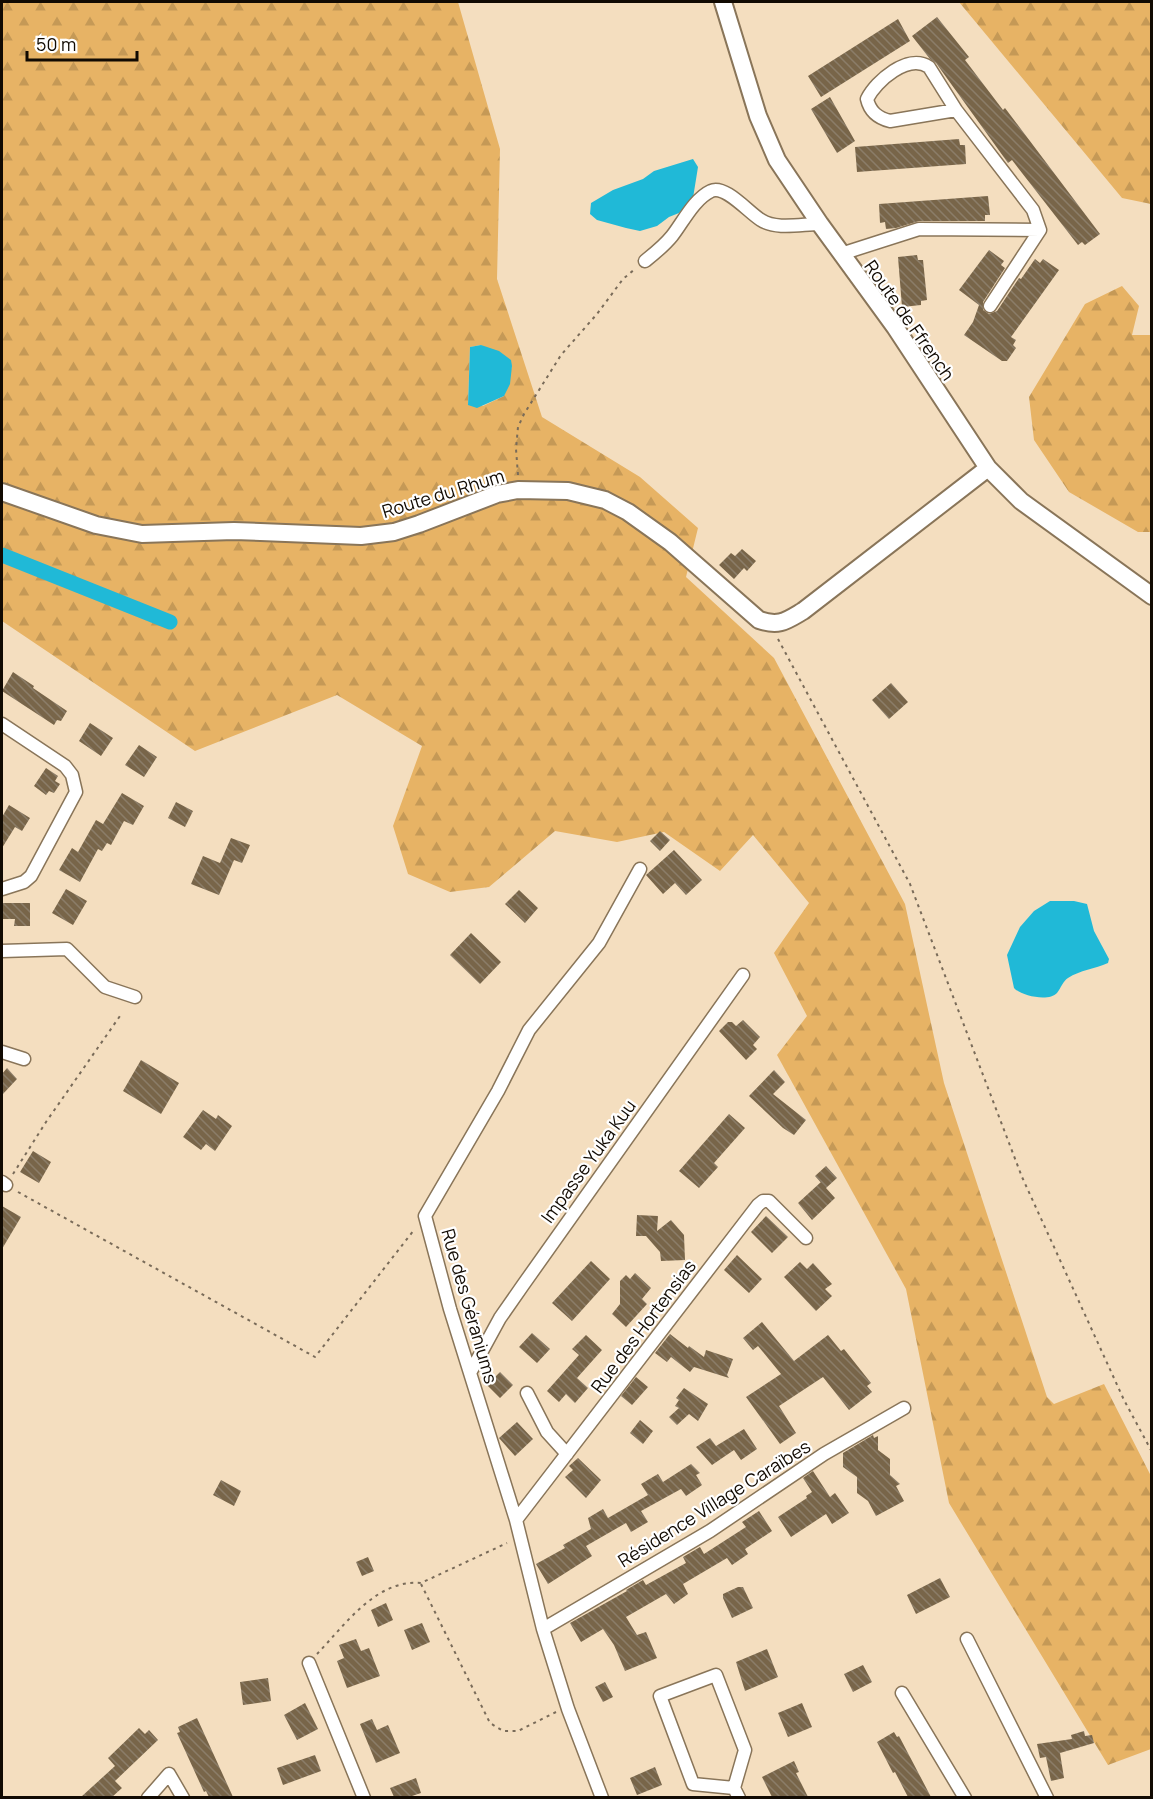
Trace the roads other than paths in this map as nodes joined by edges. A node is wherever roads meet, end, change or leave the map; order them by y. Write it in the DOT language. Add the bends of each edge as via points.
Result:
graph roads {
  1 [pos="723,2"];
  2 [pos="956,111"];
  3 [pos="820,224"];
  4 [pos="1040,230"];
  5 [pos="841,254"];
  6 [pos="645,261"];
  7 [pos="990,306"];
  8 [pos="988,468"];
  9 [pos="2,492"];
  10 [pos="1152,596"];
  11 [pos="2,724"];
  12 [pos="640,869"];
  13 [pos="2,889"];
  14 [pos="2,951"];
  15 [pos="743,975"];
  16 [pos="135,997"];
  17 [pos="2,1052"];
  18 [pos="24,1059"];
  19 [pos="806,1238"];
  20 [pos="470,1373"];
  21 [pos="527,1393"];
  22 [pos="904,1408"];
  23 [pos="567,1454"];
  24 [pos="516,1520"];
  25 [pos="543,1629"];
  26 [pos="967,1639"];
  27 [pos="309,1663"];
  28 [pos="902,1693"];
  29 [pos="736,1792"];
  30 [pos="148,1797"];
  31 [pos="183,1797"];
  32 [pos="364,1797"];
  33 [pos="602,1797"];
  34 [pos="965,1797"];
  35 [pos="1047,1797"];
  1 -- 3 [label="street, Route de Ffrench" via="758,116 777,160"];
  2 -- 2 [label="street" via="929,67 919,62 898,68 867,99 869,108 880,119 890,121"];
  2 -- 4 [label="street" via="1033,210"];
  3 -- 5 [label="street, Route de Ffrench"];
  3 -- 6 [label="street" via="774,225 762,221 729,194 711,191"];
  4 -- 5 [label="street" via="919,229"];
  4 -- 7 [label="street"];
  5 -- 8 [label="street, Route de Ffrench"];
  8 -- 9 [label="street, Route du Rhum" via="803,611 785,622 770,624 759,620 670,542 628,512 605,500 568,491 518,490 497,494 394,532 361,536 234,531 142,534 96,525"];
  8 -- 10 [label="street, Route de Ffrench" via="1021,501"];
  11 -- 13 [label="street" via="65,766 76,792 31,876"];
  12 -- 20 [label="street, Rue des Géraniums" via="599,943 529,1030 425,1216"];
  14 -- 16 [label="street" via="67,949 105,987"];
  15 -- 20 [label="street, Impasse Yuka Kuu" via="522,1285"];
  17 -- 18 [label="street"];
  19 -- 23 [label="street, Rue des Hortensias" via="769,1201 758,1205"];
  20 -- 24 [label="street, Rue des Géraniums"];
  21 -- 23 [label="street" via="547,1432"];
  22 -- 25 [label="street, Résidence Village Caraïbes" via="824,1454 710,1531"];
  23 -- 24 [label="street, Rue des Hortensias"];
  24 -- 25 [label="street, Rue des Géraniums"];
  25 -- 33 [label="street, Rue des Géraniums"];
  26 -- 35 [label="street"];
  27 -- 32 [label="street"];
  28 -- 34 [label="street"];
  29 -- 29 [label="street" via="745,1750 716,1675 660,1696 693,1784"];
  30 -- 31 [label="street" via="169,1774"];
}
